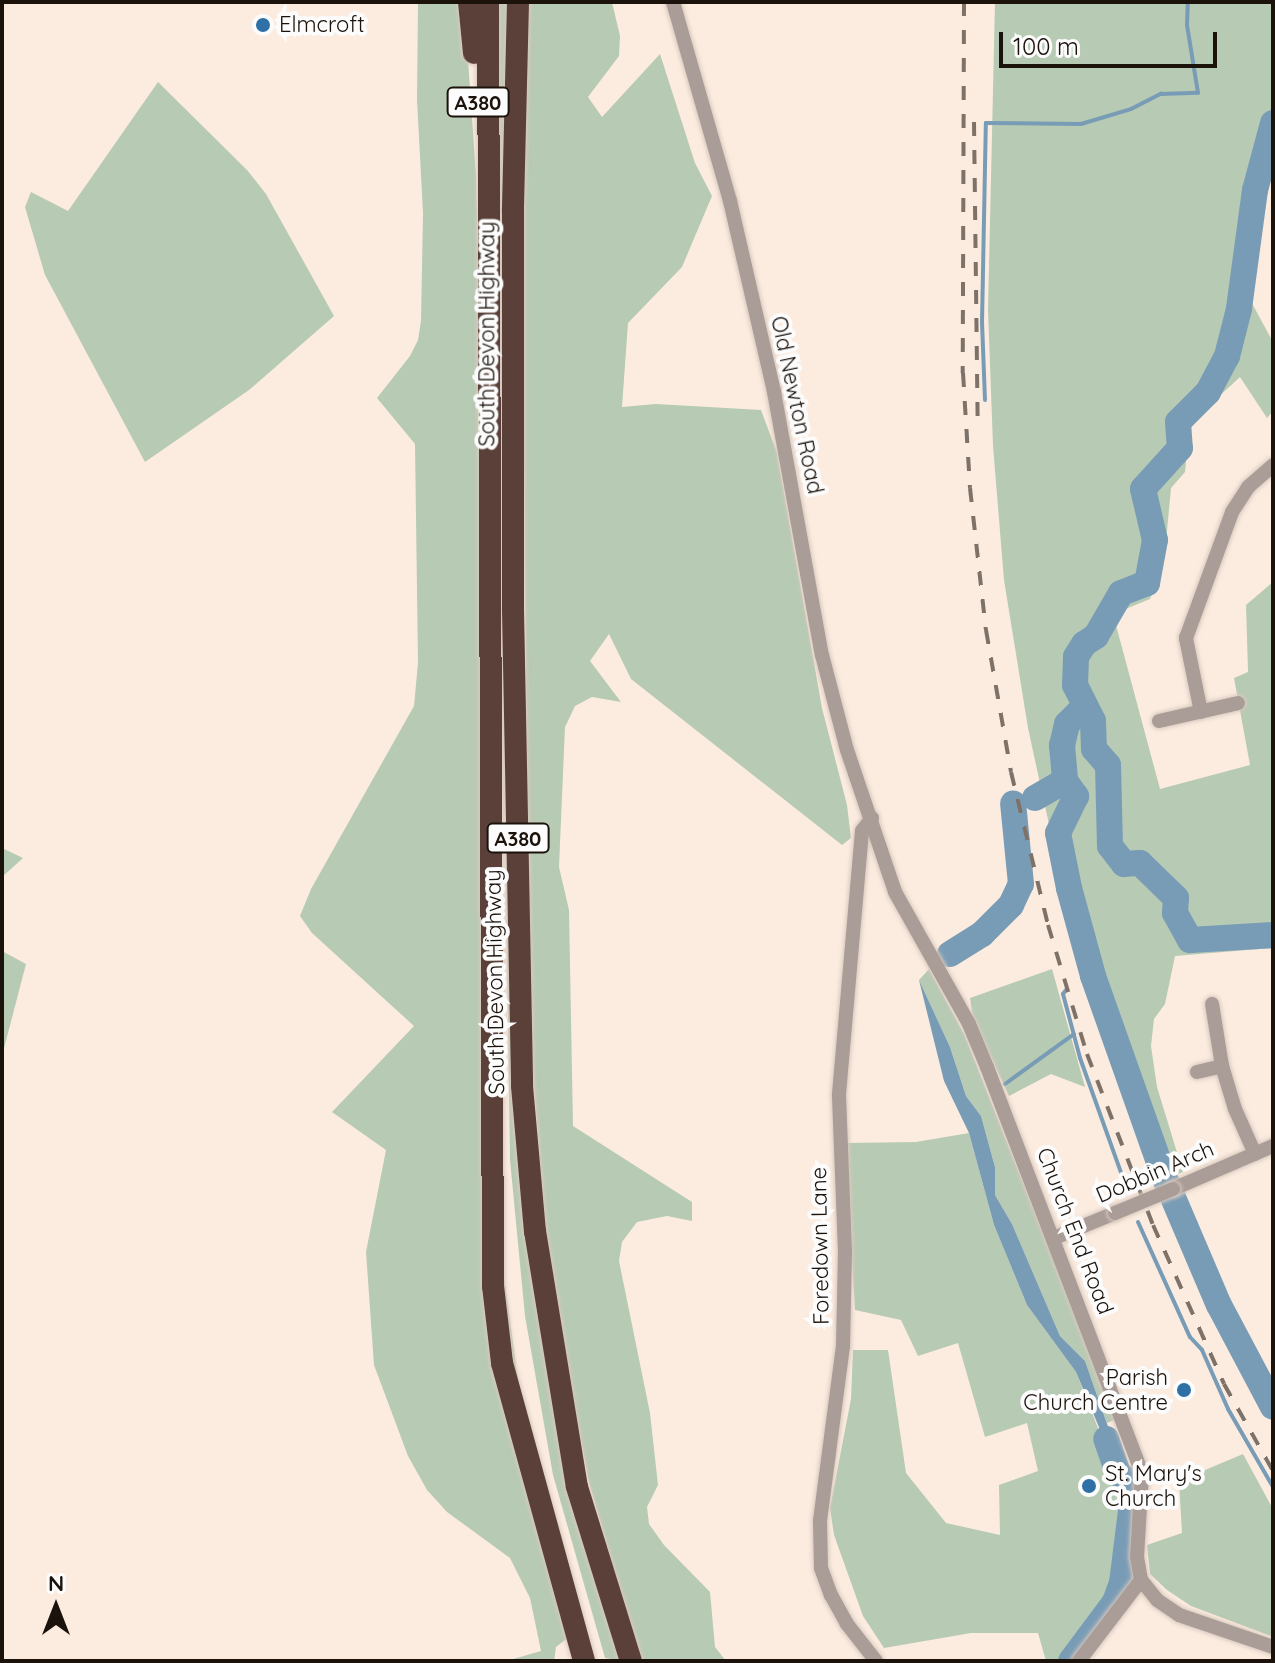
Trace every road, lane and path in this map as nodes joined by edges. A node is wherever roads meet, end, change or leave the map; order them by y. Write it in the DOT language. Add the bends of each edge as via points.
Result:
graph roads {
  1 [pos="469,2"];
  2 [pos="488,2"];
  3 [pos="518,2"];
  4 [pos="673,2"];
  5 [pos="487,202"];
  6 [pos="1273,465"];
  7 [pos="1238,703"];
  8 [pos="1201,712"];
  9 [pos="1159,721"];
  10 [pos="872,818"];
  11 [pos="1212,1004"];
  12 [pos="1222,1066"];
  13 [pos="1197,1072"];
  14 [pos="1273,1146"];
  15 [pos="1255,1154"];
  16 [pos="1054,1238"];
  17 [pos="1141,1580"];
  18 [pos="1273,1647"];
  19 [pos="584,1661"];
  20 [pos="631,1661"];
  21 [pos="876,1661"];
  22 [pos="1079,1661"];
  1 -- 5 [label="highway, A380"];
  2 -- 5 [label="highway, South Devon Highway / A380"];
  3 -- 20 [label="highway, South Devon Highway / A380" via="513,610 522,1086 535,1231 577,1487"];
  4 -- 10 [label="street, Old Newton Road" via="730,201 774,392 822,655"];
  5 -- 19 [label="highway, South Devon Highway / A380" via="493,1286 506,1378"];
  6 -- 8 [label="street" via="1248,487 1232,512 1186,638"];
  7 -- 8 [label="street"];
  8 -- 9 [label="street"];
  10 -- 16 [label="street, Church End Road" via="895,892 969,1024"];
  10 -- 21 [label="street, Foredown Lane" via="862,831 839,1096 843,1346 820,1521 821,1568 831,1595"];
  11 -- 12 [label="street"];
  12 -- 13 [label="street"];
  12 -- 15 [label="street"];
  14 -- 15 [label="street, Dobbin Arch"];
  15 -- 16 [label="street, Dobbin Arch, bridge"];
  16 -- 17 [label="street, Church End Road" via="1142,1473 1137,1557"];
  17 -- 18 [label="street" via="1179,1615"];
  17 -- 22 [label="street"];
}
